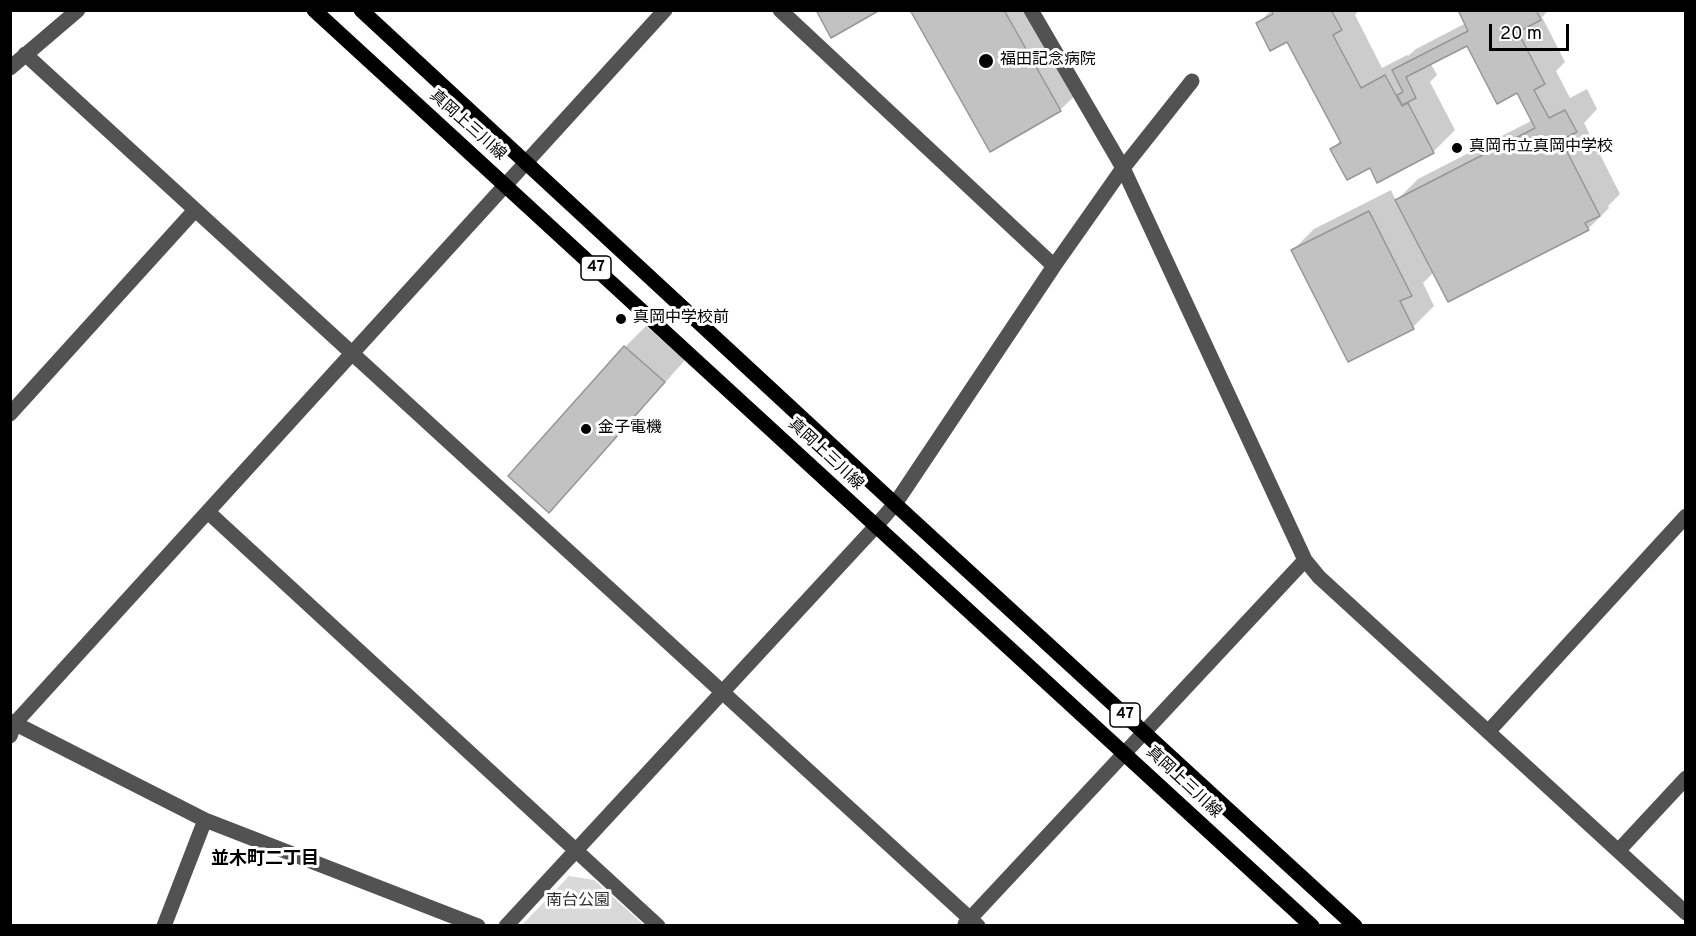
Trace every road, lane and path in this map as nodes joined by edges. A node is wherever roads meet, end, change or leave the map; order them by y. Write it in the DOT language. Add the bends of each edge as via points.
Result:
graph roads {
  1 [pos="78,10"];
  2 [pos="314,10"];
  3 [pos="360,10"];
  4 [pos="665,10"];
  5 [pos="780,10"];
  6 [pos="1031,10"];
  7 [pos="26,54"];
  8 [pos="10,68"];
  9 [pos="1192,81"];
  10 [pos="527,164"];
  11 [pos="1123,168"];
  12 [pos="506,186"];
  13 [pos="195,210"];
  14 [pos="1054,266"];
  15 [pos="352,354"];
  16 [pos="10,414"];
  17 [pos="895,504"];
  18 [pos="208,512"];
  19 [pos="1686,516"];
  20 [pos="876,526"];
  21 [pos="1305,560"];
  22 [pos="721,692"];
  23 [pos="12,727"];
  24 [pos="1488,732"];
  25 [pos="1144,733"];
  26 [pos="1124,754"];
  27 [pos="1686,778"];
  28 [pos="205,820"];
  29 [pos="576,849"];
  30 [pos="1619,850"];
  31 [pos="1686,913"];
  32 [pos="971,923"];
  33 [pos="164,926"];
  34 [pos="478,926"];
  35 [pos="506,926"];
  36 [pos="658,926"];
  37 [pos="1312,926"];
  38 [pos="1355,926"];
  1 -- 7 [label="street"];
  2 -- 12 [label="main road, 真岡上三川線 / 47"];
  3 -- 10 [label="main road, 真岡上三川線 / 47"];
  4 -- 10 [label="street"];
  5 -- 14 [label="street"];
  6 -- 11 [label="street"];
  7 -- 8 [label="street"];
  7 -- 13 [label="street"];
  9 -- 11 [label="street"];
  10 -- 12 [label="street"];
  10 -- 17 [label="main road, 真岡上三川線 / 47"];
  11 -- 14 [label="street"];
  11 -- 21 [label="street"];
  12 -- 15 [label="street"];
  12 -- 20 [label="main road, 真岡上三川線 / 47"];
  13 -- 15 [label="street"];
  13 -- 16 [label="street"];
  14 -- 17 [label="street"];
  15 -- 18 [label="street"];
  15 -- 22 [label="street"];
  17 -- 20 [label="street"];
  17 -- 25 [label="main road, 真岡上三川線 / 47"];
  18 -- 23 [label="street"];
  18 -- 29 [label="street"];
  19 -- 24 [label="street"];
  20 -- 22 [label="street"];
  20 -- 26 [label="main road, 真岡上三川線 / 47"];
  21 -- 24 [label="street"];
  21 -- 25 [label="street"];
  22 -- 29 [label="street"];
  22 -- 32 [label="street"];
  23 -- 28 [label="street"];
  24 -- 30 [label="street"];
  25 -- 26 [label="street"];
  25 -- 38 [label="main road, 真岡上三川線 / 47"];
  26 -- 32 [label="street"];
  26 -- 37 [label="main road, 真岡上三川線 / 47"];
  27 -- 30 [label="street"];
  28 -- 33 [label="street"];
  28 -- 34 [label="street"];
  29 -- 35 [label="street"];
  29 -- 36 [label="street"];
  30 -- 31 [label="street"];
}
